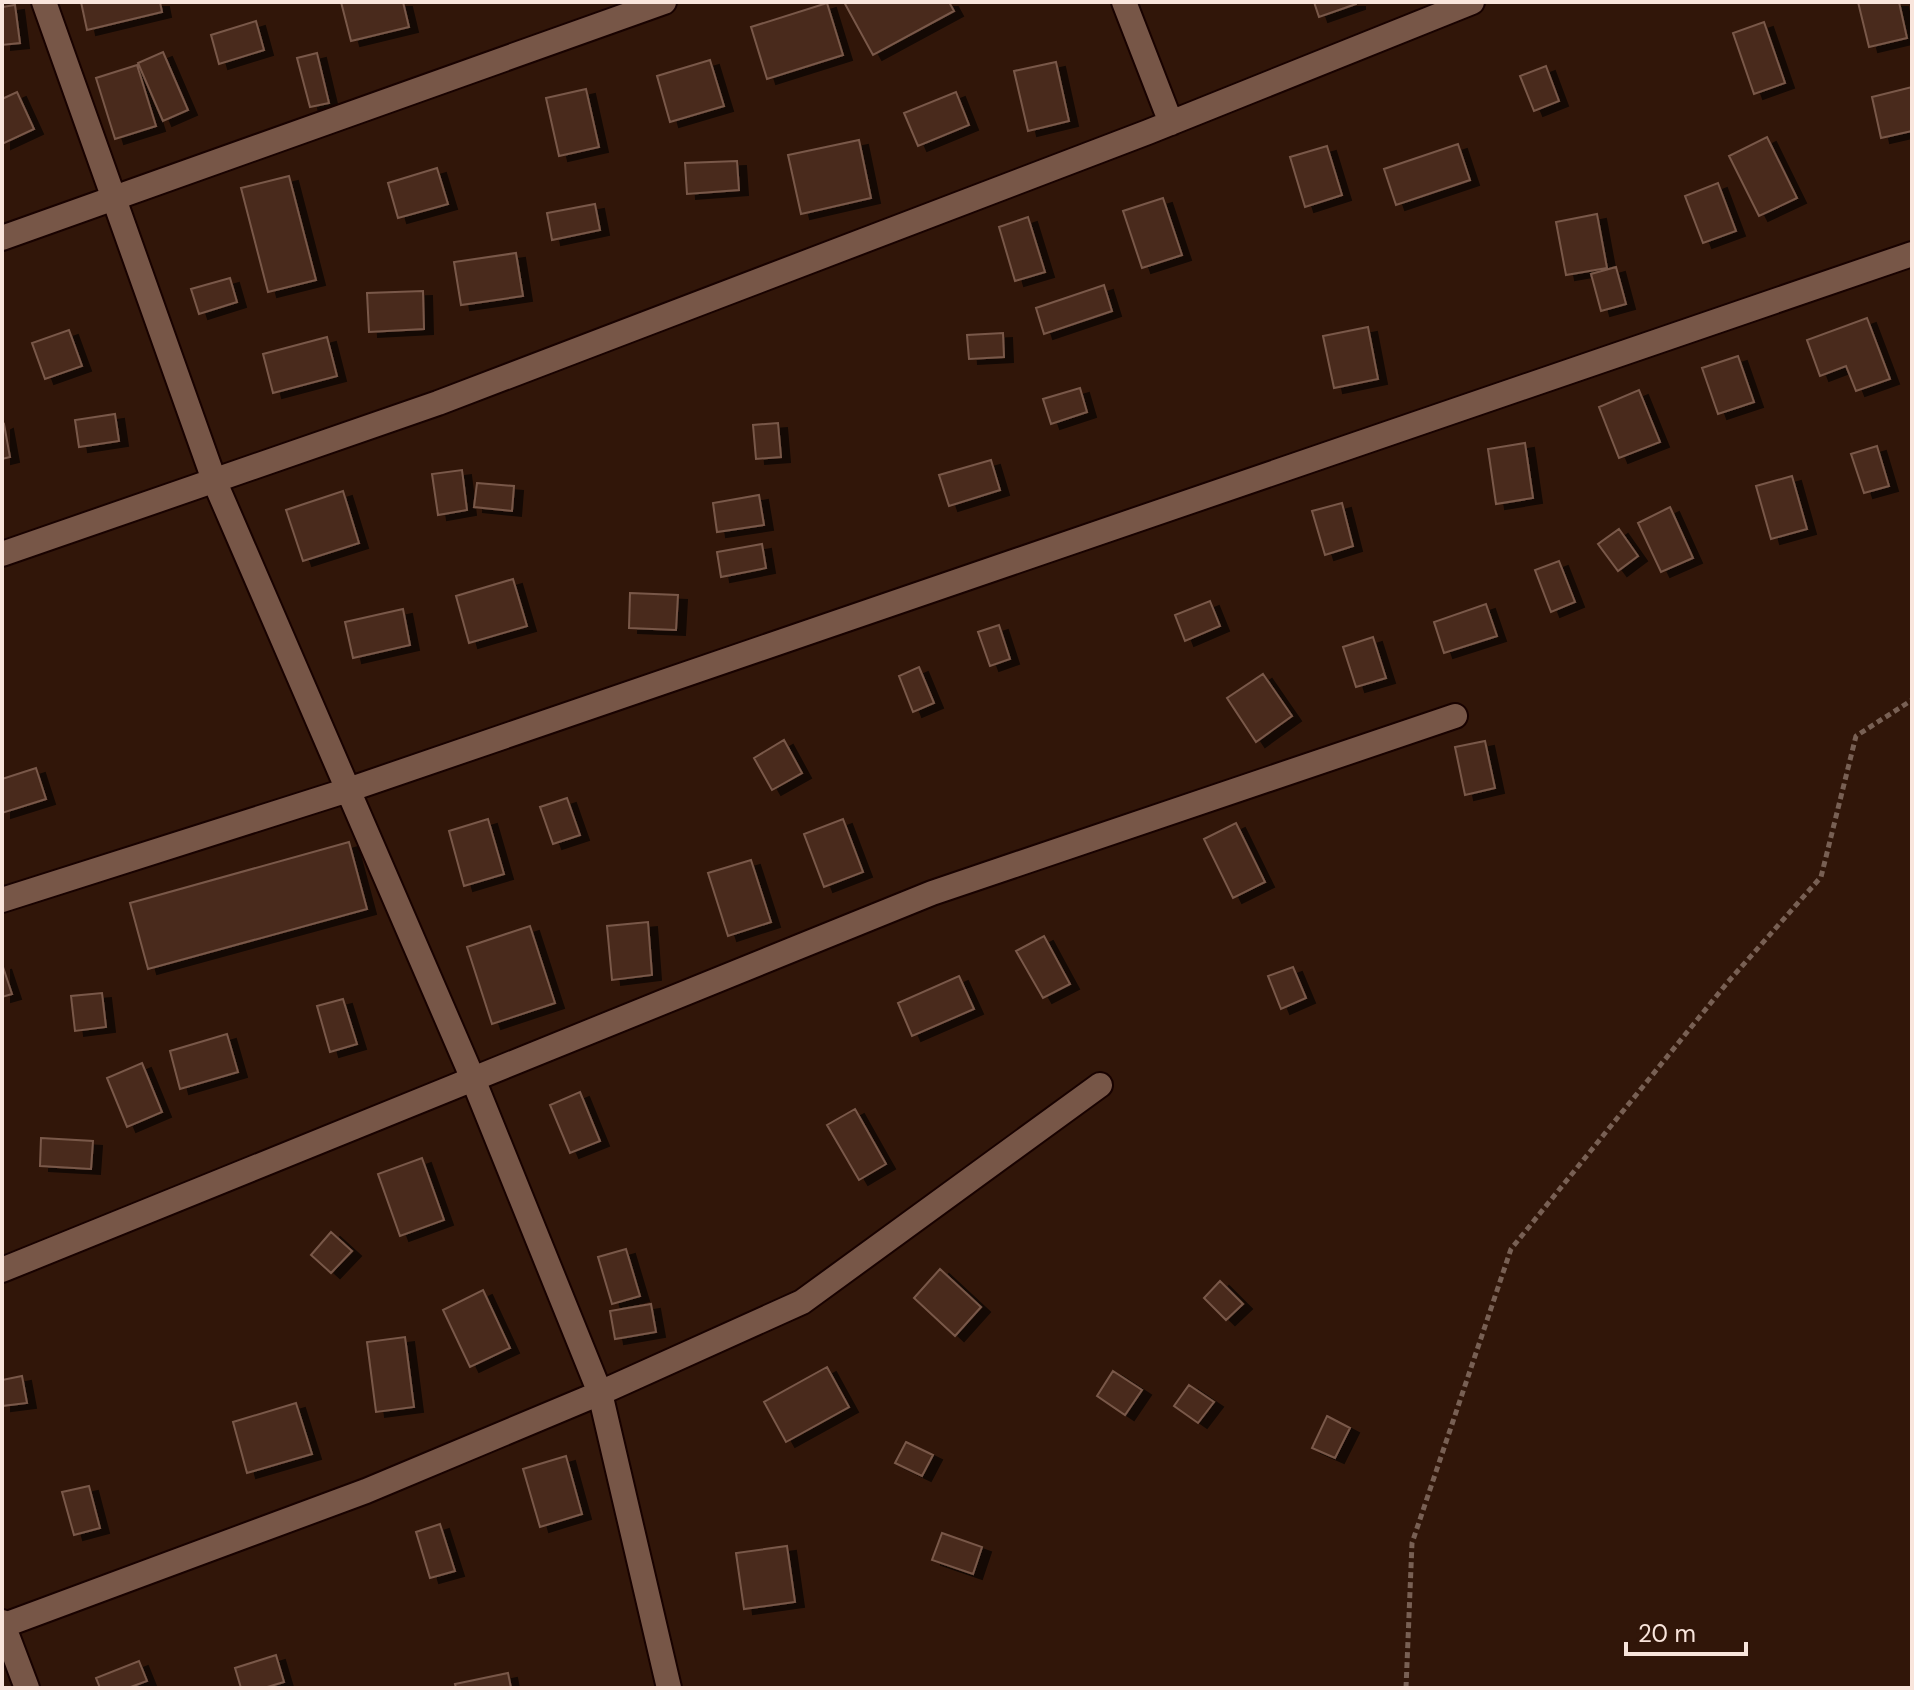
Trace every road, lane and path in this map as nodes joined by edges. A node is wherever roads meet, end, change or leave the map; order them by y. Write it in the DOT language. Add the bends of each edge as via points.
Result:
graph roads {
  1 [pos="44,2"];
  2 [pos="664,2"];
  3 [pos="1124,2"];
  4 [pos="1472,2"];
  5 [pos="1171,123"];
  6 [pos="113,197"];
  7 [pos="2,238"];
  8 [pos="1912,254"];
  9 [pos="214,480"];
  10 [pos="2,554"];
  11 [pos="1912,700"];
  12 [pos="1455,716"];
  13 [pos="348,790"];
  14 [pos="2,900"];
  15 [pos="473,1079"];
  16 [pos="1100,1085"];
  17 [pos="2,1270"];
  18 [pos="600,1393"];
  19 [pos="2,1625"];
  20 [pos="27,1688"];
  21 [pos="669,1688"];
  22 [pos="1406,1688"];
  1 -- 6 [label="street"];
  2 -- 6 [label="street"];
  3 -- 5 [label="street"];
  4 -- 5 [label="street"];
  5 -- 9 [label="street" via="438,403"];
  6 -- 7 [label="street"];
  6 -- 9 [label="street"];
  8 -- 13 [label="street"];
  9 -- 10 [label="street"];
  9 -- 13 [label="street"];
  11 -- 22 [label="path" via="1856,736 1821,877 1727,983 1511,1249 1412,1543"];
  12 -- 15 [label="street" via="932,893"];
  13 -- 14 [label="street"];
  13 -- 15 [label="street"];
  15 -- 17 [label="street"];
  15 -- 18 [label="street"];
  16 -- 18 [label="street" via="802,1302"];
  18 -- 19 [label="street" via="366,1491"];
  18 -- 21 [label="street"];
  19 -- 20 [label="street"];
}
